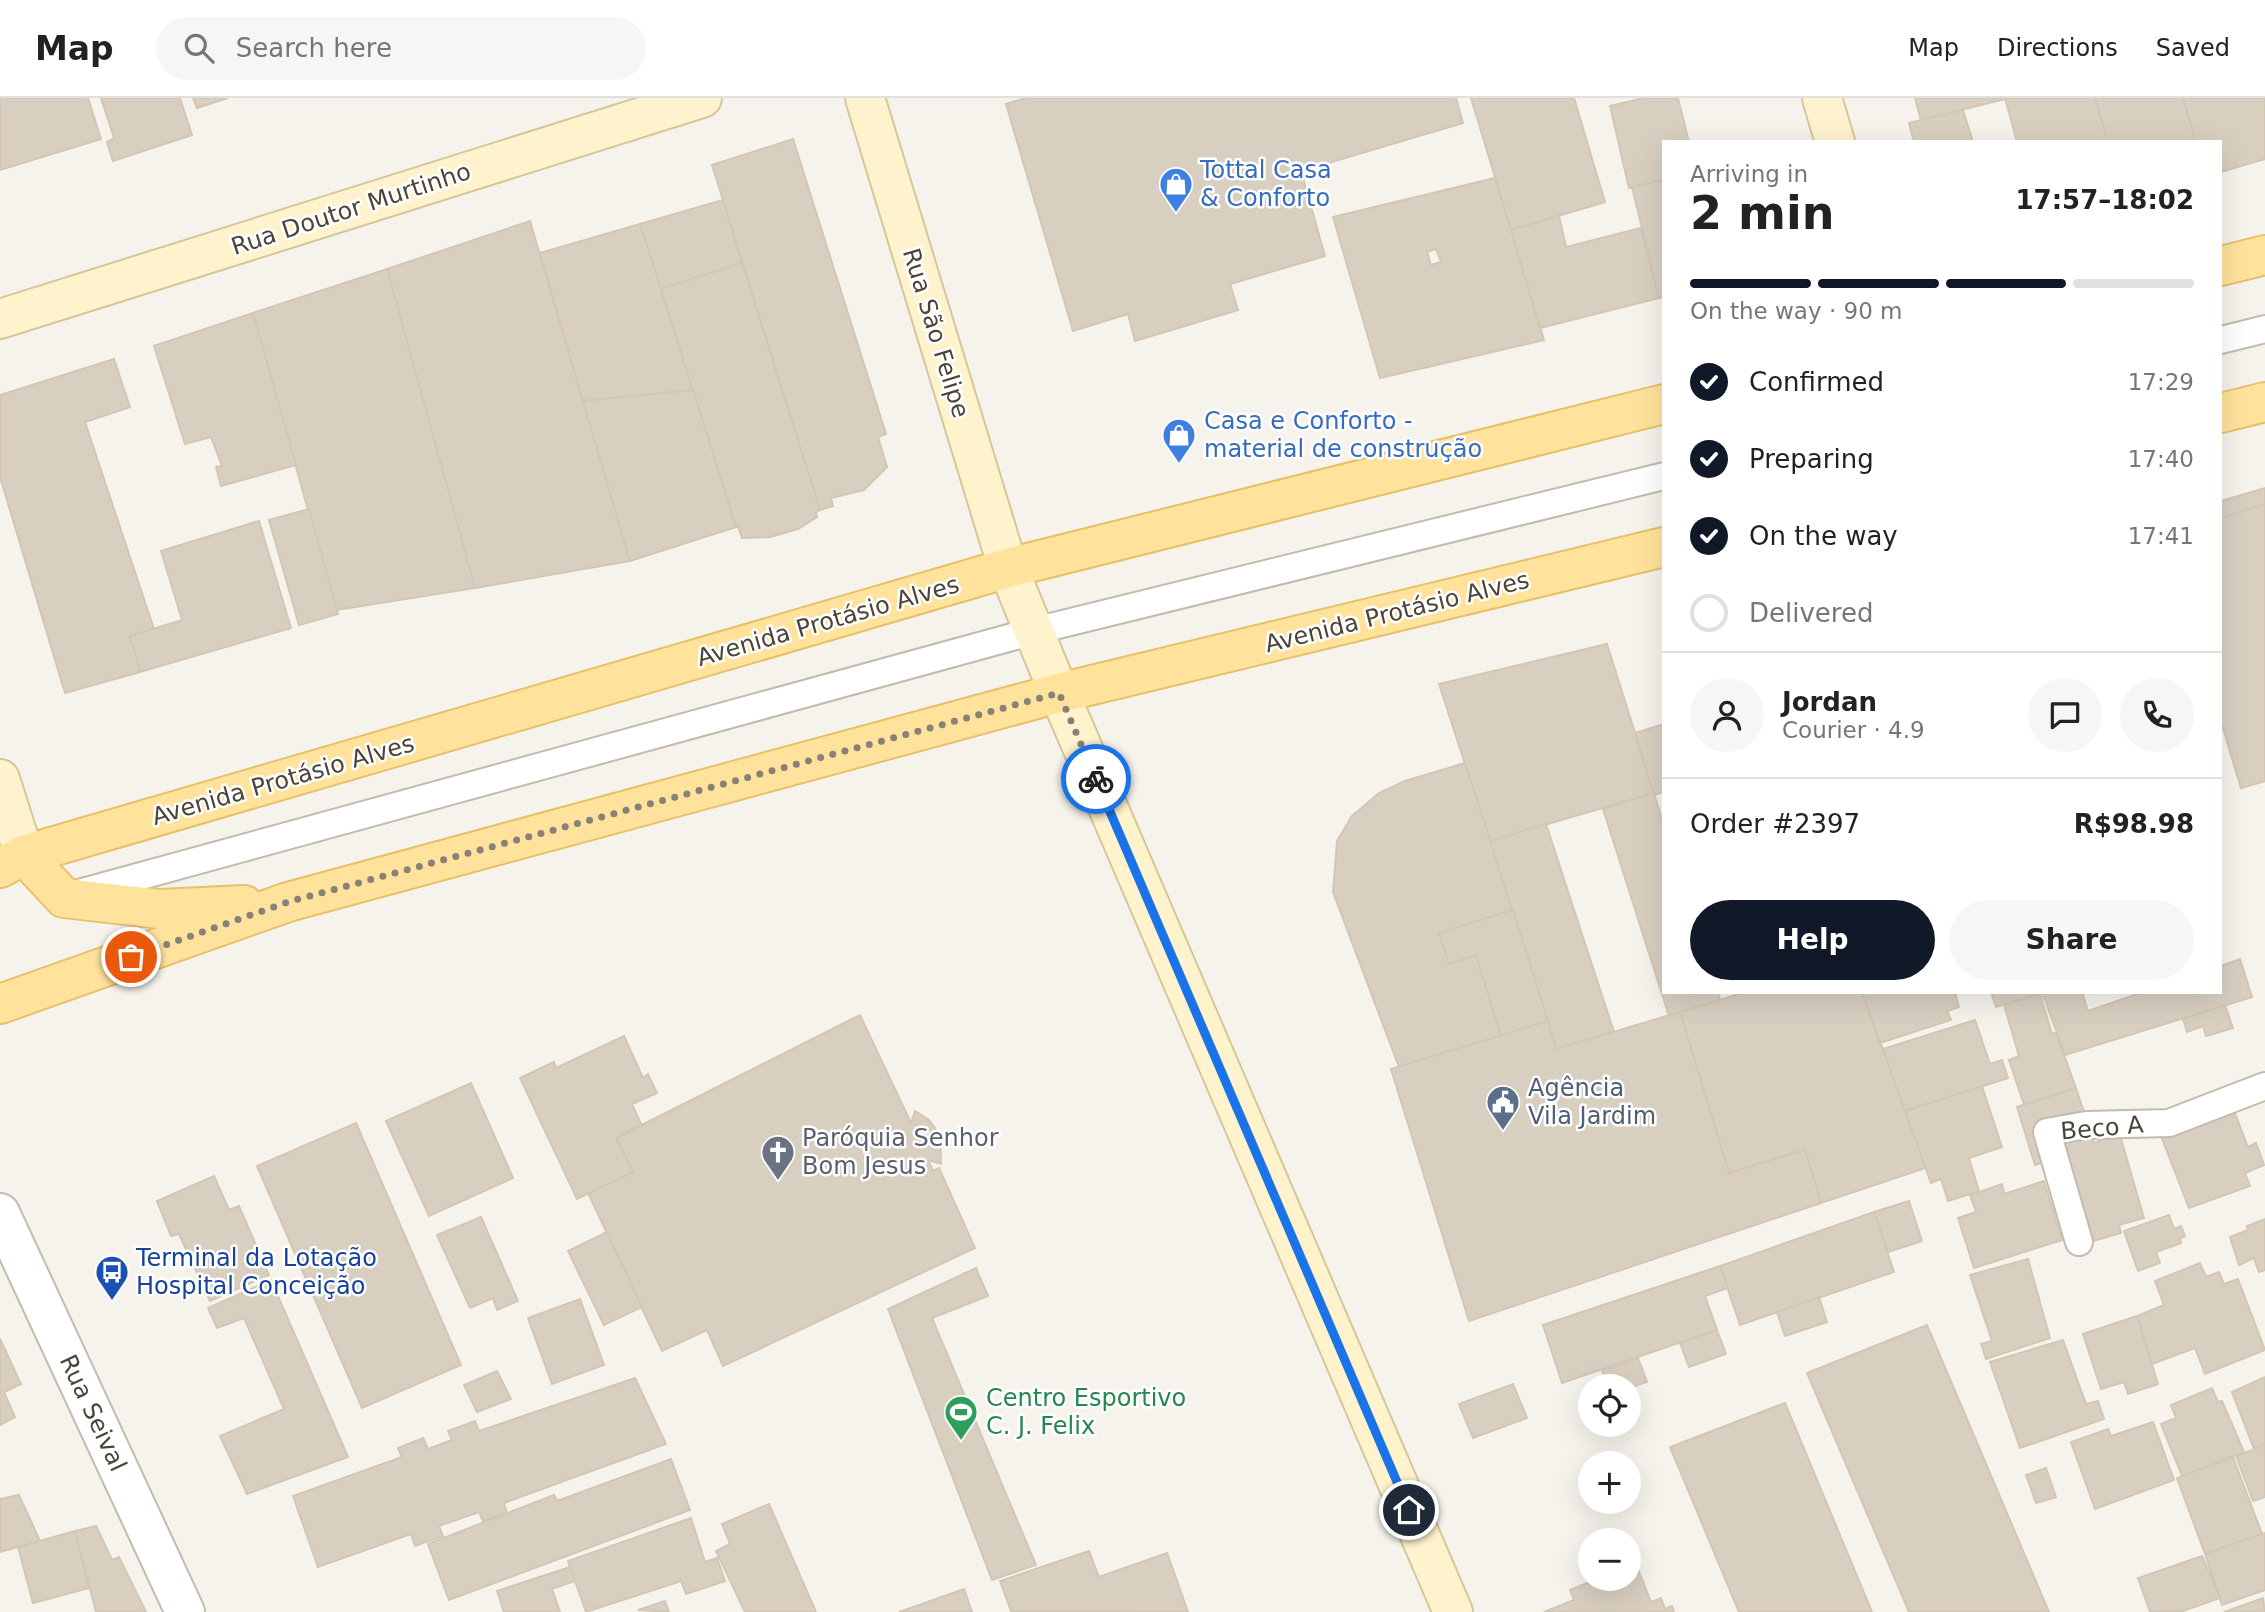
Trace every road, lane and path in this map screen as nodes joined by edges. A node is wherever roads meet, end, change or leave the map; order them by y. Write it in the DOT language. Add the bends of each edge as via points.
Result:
graph roads {
  1 [pos="702,98"];
  2 [pos="864,98"];
  3 [pos="1822,98"];
  4 [pos="1834,140"];
  5 [pos="2265,256"];
  6 [pos="2222,266"];
  7 [pos="0,319"];
  8 [pos="2265,329"];
  9 [pos="2222,340"];
  10 [pos="2265,402"];
  11 [pos="1662,404"];
  12 [pos="2222,413"];
  13 [pos="1662,476"];
  14 [pos="1662,547"];
  15 [pos="1008,568"];
  16 [pos="1034,631"];
  17 [pos="1059,693"];
  18 [pos="0,779"];
  19 [pos="12,862"];
  20 [pos="64,898"];
  21 [pos="288,902"];
  22 [pos="0,1004"];
  23 [pos="2265,1086"];
  24 [pos="0,1213"];
  25 [pos="2079,1242"];
  26 [pos="185,1612"];
  27 [pos="1453,1612"];
  1 -- 7 [label="street, Rua Doutor Murtinho"];
  2 -- 15 [label="street, Rua São Felipe"];
  3 -- 4 [label="street"];
  5 -- 6 [label="main road"];
  8 -- 9 [label="lane"];
  10 -- 12 [label="main road"];
  11 -- 15 [label="main road, Avenida Protásio Alves"];
  13 -- 16 [label="lane"];
  14 -- 17 [label="main road, Avenida Protásio Alves"];
  15 -- 16 [label="street, Rua São Felipe"];
  15 -- 19 [label="main road, Avenida Protásio Alves"];
  16 -- 17 [label="street, Rua São Felipe"];
  16 -- 20 [label="lane"];
  17 -- 21 [label="main road, Avenida Protásio Alves"];
  17 -- 27 [label="street, Rua São Felipe"];
  18 -- 19 [label="street"];
  19 -- 20 [label="main road"];
  20 -- 21 [label="main road" via="160,909"];
  21 -- 22 [label="main road, Avenida Protásio Alves"];
  23 -- 25 [label="lane, Beco A" via="2169,1123 2086,1125 2047,1132"];
  24 -- 26 [label="street, Rua Seival"];
}
